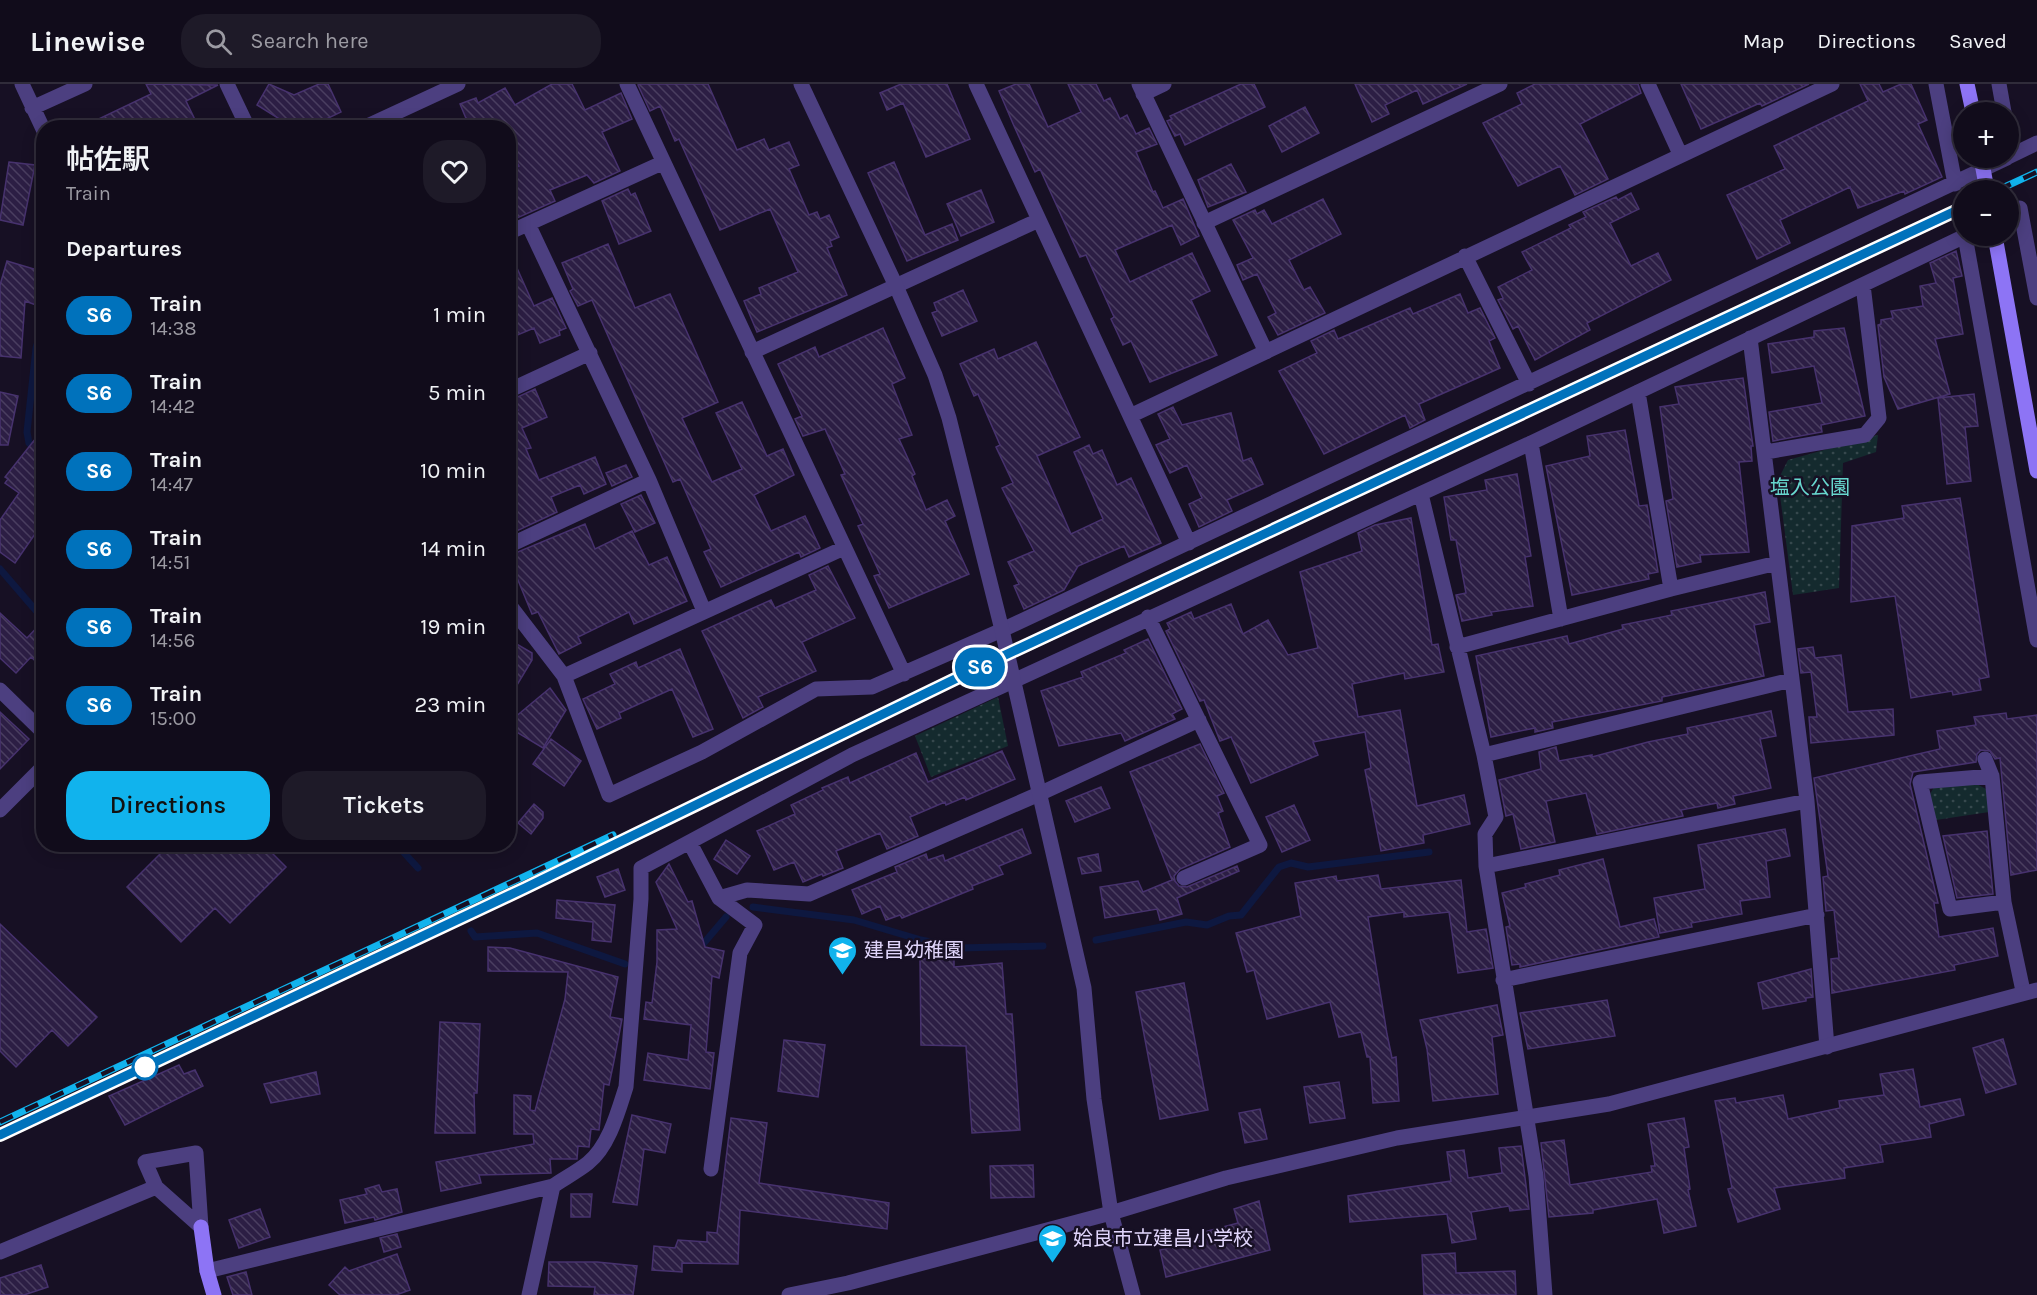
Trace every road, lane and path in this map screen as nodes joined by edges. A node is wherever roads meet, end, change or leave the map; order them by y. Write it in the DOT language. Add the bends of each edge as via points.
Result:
graph roads {
  1 [pos="22,84"];
  2 [pos="85,84"];
  3 [pos="227,84"];
  4 [pos="458,84"];
  5 [pos="627,84"];
  6 [pos="801,84"];
  7 [pos="976,84"];
  8 [pos="1164,84"];
  9 [pos="1648,84"];
  10 [pos="1832,84"];
  11 [pos="1936,84"];
  12 [pos="1967,84"];
  13 [pos="2000,84"];
  14 [pos="1490,86"];
  15 [pos="1814,88"];
  16 [pos="1141,89"];
  17 [pos="1971,102"];
  18 [pos="2003,102"];
  19 [pos="32,108"];
  20 [pos="38,120"];
  21 [pos="244,120"];
  22 [pos="380,120"];
  23 [pos="2037,143"];
  24 [pos="2019,151"];
  25 [pos="1680,154"];
  26 [pos="662,163"];
  27 [pos="1986,168"];
  28 [pos="1954,180"];
  29 [pos="1963,180"];
  30 [pos="1953,185"];
  31 [pos="2019,208"];
  32 [pos="1039,220"];
  33 [pos="1204,223"];
  34 [pos="528,224"];
  35 [pos="516,229"];
  36 [pos="1953,242"];
  37 [pos="1967,246"];
  38 [pos="1997,246"];
  39 [pos="1465,256"];
  40 [pos="1863,285"];
  41 [pos="896,286"];
  42 [pos="2037,298"];
  43 [pos="1750,338"];
  44 [pos="752,352"];
  45 [pos="1266,352"];
  46 [pos="590,353"];
  47 [pos="1529,384"];
  48 [pos="516,387"];
  49 [pos="1638,392"];
  50 [pos="1130,416"];
  51 [pos="1531,443"];
  52 [pos="1766,452"];
  53 [pos="2037,471"];
  54 [pos="649,480"];
  55 [pos="1421,494"];
  56 [pos="516,542"];
  57 [pos="1189,543"];
  58 [pos="844,548"];
  59 [pos="1777,563"];
  60 [pos="1671,589"];
  61 [pos="704,611"];
  62 [pos="516,613"];
  63 [pos="1148,617"];
  64 [pos="1561,619"];
  65 [pos="1002,630"];
  66 [pos="2037,640"];
  67 [pos="1457,647"];
  68 [pos="904,674"];
  69 [pos="564,676"];
  70 [pos="1791,680"];
  71 [pos="1013,681"];
  72 [pos="0,690"];
  73 [pos="1198,720"];
  74 [pos="36,725"];
  75 [pos="1484,755"];
  76 [pos="1984,759"];
  77 [pos="36,774"];
  78 [pos="1992,776"];
  79 [pos="1039,794"];
  80 [pos="1807,801"];
  81 [pos="0,810"];
  82 [pos="690,843"];
  83 [pos="1486,866"];
  84 [pos="1184,878"];
  85 [pos="719,898"];
  86 [pos="2004,902"];
  87 [pos="1817,915"];
  88 [pos="1503,980"];
  89 [pos="2030,991"];
  90 [pos="1827,1047"];
  91 [pos="1527,1119"];
  92 [pos="711,1169"];
  93 [pos="553,1186"];
  94 [pos="156,1187"];
  95 [pos="1111,1213"];
  96 [pos="201,1227"];
  97 [pos="0,1252"];
  98 [pos="207,1271"];
  99 [pos="214,1295"];
  100 [pos="529,1295"];
  101 [pos="789,1295"];
  102 [pos="1133,1295"];
  103 [pos="1545,1295"];
  1 -- 19 [label="street"];
  2 -- 19 [label="street"];
  3 -- 21 [label="street"];
  4 -- 22 [label="street"];
  5 -- 26 [label="street"];
  6 -- 41 [label="street"];
  7 -- 32 [label="street"];
  8 -- 16 [label="street"];
  9 -- 25 [label="street"];
  10 -- 15 [label="street"];
  11 -- 28 [label="street"];
  12 -- 17 [label="main road"];
  13 -- 18 [label="street"];
  14 -- 33 [label="street"];
  15 -- 25 [label="street"];
  16 -- 33 [label="street"];
  19 -- 20 [label="street"];
  23 -- 24 [label="street"];
  25 -- 39 [label="street"];
  26 -- 34 [label="street"];
  26 -- 44 [label="street"];
  27 -- 29 [label="street"];
  30 -- 47 [label="street"];
  31 -- 42 [label="street"];
  32 -- 41 [label="street"];
  32 -- 50 [label="street"];
  33 -- 45 [label="street"];
  34 -- 35 [label="street"];
  34 -- 46 [label="street"];
  36 -- 40 [label="street"];
  37 -- 66 [label="street"];
  38 -- 53 [label="main road"];
  39 -- 45 [label="street"];
  39 -- 47 [label="street"];
  40 -- 43 [label="street"];
  40 -- 52 [label="street" via="1879,418 1865,435"];
  41 -- 44 [label="street"];
  41 -- 65 [label="street" via="935,375 949,418"];
  43 -- 49 [label="street"];
  43 -- 52 [label="street"];
  44 -- 58 [label="street"];
  45 -- 50 [label="street"];
  46 -- 48 [label="street"];
  46 -- 54 [label="street"];
  47 -- 57 [label="street"];
  49 -- 51 [label="street"];
  49 -- 60 [label="street"];
  50 -- 57 [label="street"];
  51 -- 55 [label="street"];
  51 -- 64 [label="street"];
  52 -- 59 [label="street"];
  54 -- 56 [label="street"];
  54 -- 61 [label="street"];
  55 -- 63 [label="street"];
  55 -- 67 [label="street"];
  57 -- 65 [label="street"];
  58 -- 61 [label="street"];
  58 -- 68 [label="street"];
  59 -- 60 [label="street"];
  59 -- 70 [label="street"];
  60 -- 64 [label="street"];
  61 -- 69 [label="street"];
  62 -- 69 [label="street"];
  63 -- 71 [label="street"];
  63 -- 73 [label="street"];
  64 -- 67 [label="street"];
  65 -- 68 [label="street"];
  65 -- 71 [label="street"];
  67 -- 75 [label="street"];
  68 -- 69 [label="street" via="872,687 816,688 702,752 609,795"];
  70 -- 75 [label="street"];
  70 -- 80 [label="street"];
  71 -- 79 [label="street"];
  71 -- 82 [label="street" via="852,755"];
  72 -- 74 [label="street"];
  73 -- 79 [label="street"];
  73 -- 84 [label="street" via="1260,845"];
  75 -- 83 [label="street" via="1496,817 1485,834"];
  76 -- 78 [label="street"];
  77 -- 81 [label="street"];
  78 -- 86 [label="street"];
  78 -- 86 [label="street" via="1920,782 1950,909"];
  79 -- 85 [label="street" via="809,894 747,890"];
  79 -- 95 [label="street" via="1084,988 1094,1099"];
  80 -- 83 [label="street"];
  80 -- 87 [label="street"];
  82 -- 85 [label="street"];
  82 -- 93 [label="street" via="641,868 626,1087 617,1115 596,1153"];
  83 -- 88 [label="street"];
  85 -- 92 [label="street" via="754,925 740,953"];
  86 -- 89 [label="street"];
  87 -- 88 [label="street"];
  87 -- 90 [label="street"];
  88 -- 91 [label="street"];
  89 -- 90 [label="street"];
  90 -- 91 [label="street" via="1609,1104"];
  91 -- 95 [label="street" via="1397,1138 1226,1178"];
  91 -- 103 [label="street" via="1536,1176"];
  93 -- 98 [label="street"];
  93 -- 100 [label="street"];
  94 -- 96 [label="street"];
  94 -- 96 [label="street" via="146,1162 196,1153"];
  94 -- 97 [label="street"];
  95 -- 101 [label="street"];
  95 -- 102 [label="street"];
  96 -- 98 [label="main road"];
  98 -- 99 [label="main road"];
}
